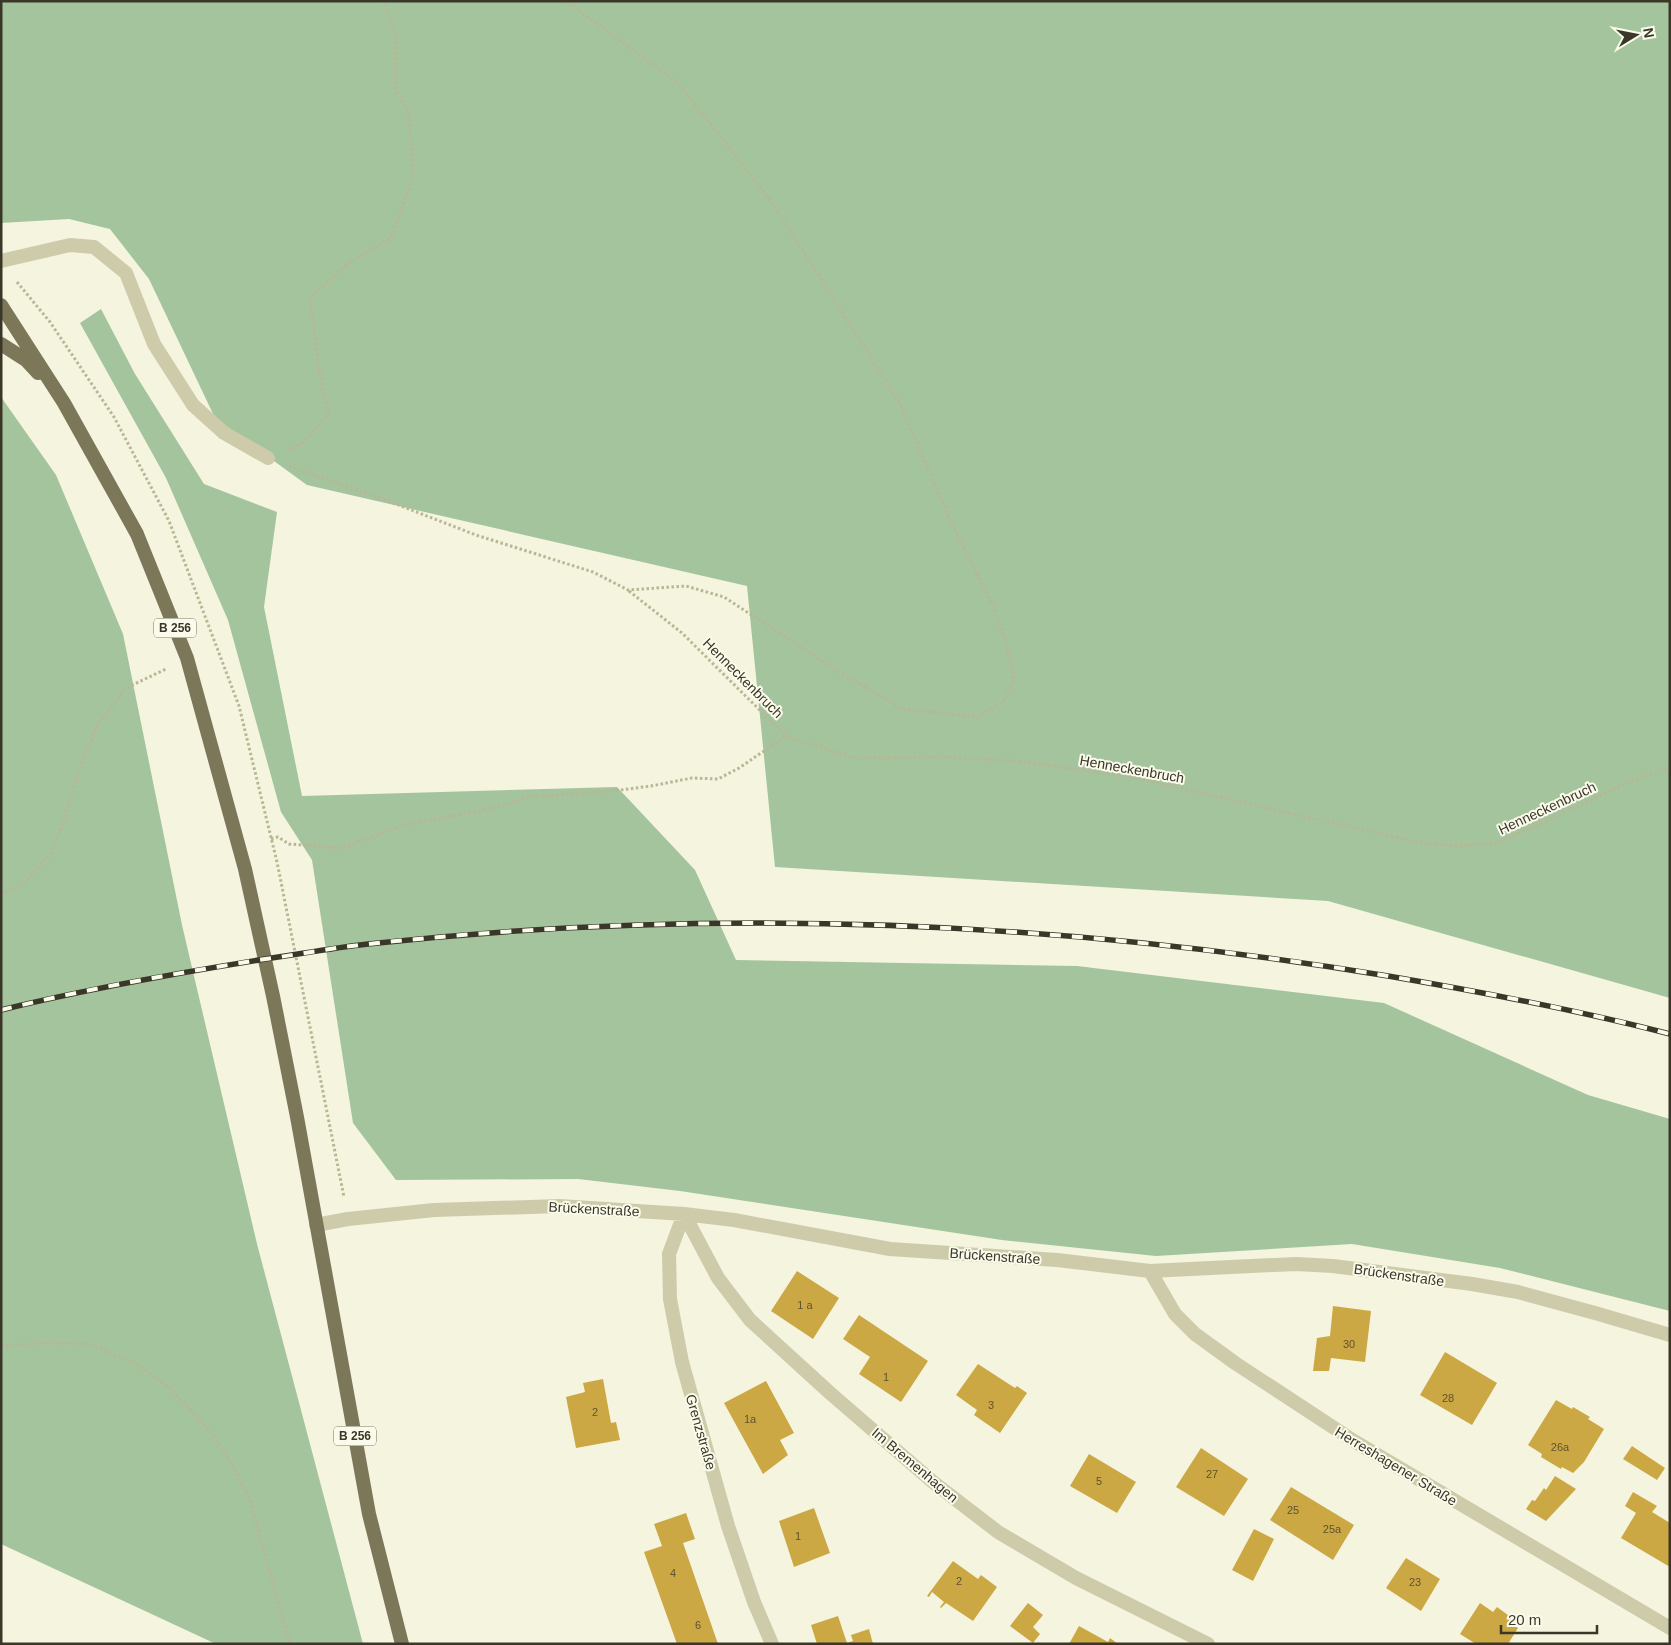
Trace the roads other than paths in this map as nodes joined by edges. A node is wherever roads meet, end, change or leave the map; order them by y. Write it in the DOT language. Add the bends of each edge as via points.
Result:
graph roads {
  1 [pos="1,261"];
  2 [pos="1,305"];
  3 [pos="1,344"];
  4 [pos="64,403"];
  5 [pos="268,458"];
  6 [pos="684,1214"];
  7 [pos="316,1225"];
  8 [pos="1150,1272"];
  9 [pos="1670,1335"];
  10 [pos="1670,1628"];
  11 [pos="402,1644"];
  12 [pos="772,1644"];
  13 [pos="1208,1644"];
  1 -- 5 [label="street" via="70,245 94,247 126,273 154,344 193,405 224,432"];
  2 -- 4 [label="main road, B 256"];
  3 -- 4 [label="main road, B 256" via="26,360"];
  4 -- 7 [label="main road, B 256" via="136,534 187,658 245,869 273,996"];
  6 -- 7 [label="street, Brückenstraße" via="560,1206 434,1210"];
  6 -- 8 [label="street, Brückenstraße" via="890,1249 1057,1260"];
  6 -- 12 [label="street, Grenzstraße" via="670,1254 670,1299 682,1362 728,1526"];
  6 -- 13 [label="street, Im Bremenhagen" via="718,1278 750,1320 934,1482 1014,1542 1076,1578"];
  7 -- 11 [label="main road, B 256" via="369,1514"];
  8 -- 9 [label="street, Brückenstraße" via="1296,1264 1333,1266 1518,1292"];
  8 -- 10 [label="street, Herreshagener Straße" via="1175,1314 1235,1363 1354,1441"];
}
